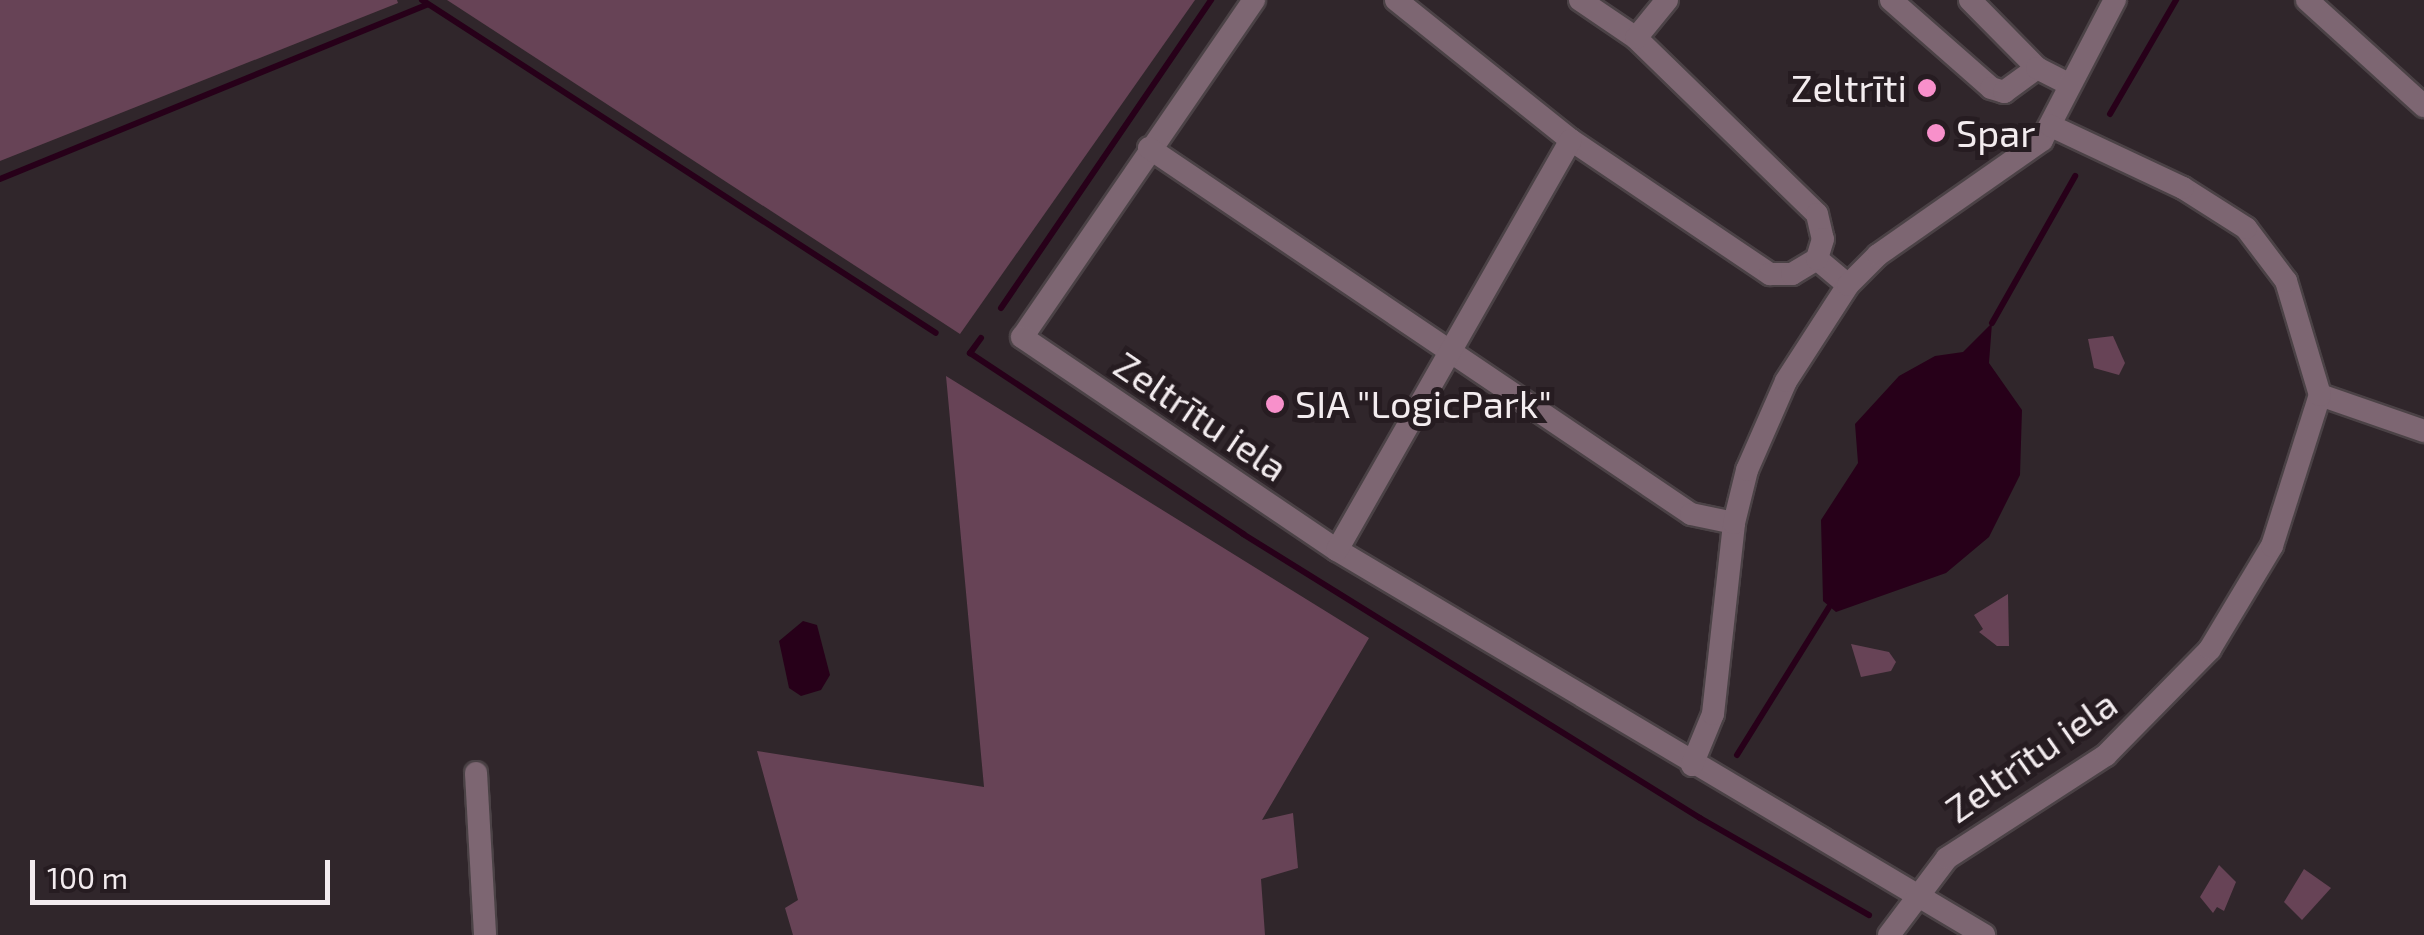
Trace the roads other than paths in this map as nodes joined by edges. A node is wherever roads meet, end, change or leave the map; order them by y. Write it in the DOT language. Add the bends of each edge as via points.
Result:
graph roads {
  1 [pos="1254,0"];
  2 [pos="1396,0"];
  3 [pos="1580,0"];
  4 [pos="1667,0"];
  5 [pos="1891,0"];
  6 [pos="1970,0"];
  7 [pos="2115,0"];
  8 [pos="2307,0"];
  9 [pos="1636,38"];
  10 [pos="2037,68"];
  11 [pos="2070,85"];
  12 [pos="2424,106"];
  13 [pos="2050,126"];
  14 [pos="1571,140"];
  15 [pos="1150,148"];
  16 [pos="1817,260"];
  17 [pos="1848,285"];
  18 [pos="1450,348"];
  19 [pos="2320,395"];
  20 [pos="2424,431"];
  21 [pos="1734,523"];
  22 [pos="1337,550"];
  23 [pos="1692,765"];
  24 [pos="476,773"];
  25 [pos="1916,895"];
  26 [pos="485,935"];
  27 [pos="1889,935"];
  28 [pos="1984,935"];
  1 -- 15 [label="street, Zeltrītu iela"];
  2 -- 14 [label="street"];
  3 -- 9 [label="street"];
  4 -- 9 [label="street"];
  5 -- 10 [label="street" via="1991,88 2004,92"];
  6 -- 10 [label="street"];
  7 -- 11 [label="street"];
  8 -- 12 [label="street"];
  9 -- 16 [label="street" via="1817,214 1824,238"];
  10 -- 11 [label="street"];
  11 -- 13 [label="street"];
  13 -- 17 [label="street" via="2008,169 1878,255"];
  13 -- 19 [label="street" via="2183,188 2246,228 2286,281"];
  14 -- 16 [label="street" via="1770,274 1792,274"];
  14 -- 18 [label="street"];
  15 -- 18 [label="street"];
  15 -- 22 [label="street, Zeltrītu iela" via="1022,337"];
  16 -- 17 [label="street"];
  17 -- 21 [label="street" via="1786,381 1747,470"];
  18 -- 21 [label="street" via="1691,514"];
  18 -- 22 [label="street"];
  19 -- 20 [label="street"];
  19 -- 25 [label="street, Zeltrītu iela" via="2272,546 2210,649 2106,755 1947,858"];
  21 -- 23 [label="street" via="1713,714"];
  22 -- 23 [label="street, Zeltrītu iela"];
  23 -- 25 [label="street, Zeltrītu iela"];
  24 -- 26 [label="street"];
  25 -- 27 [label="street"];
  25 -- 28 [label="street, Zeltrītu iela"];
}
